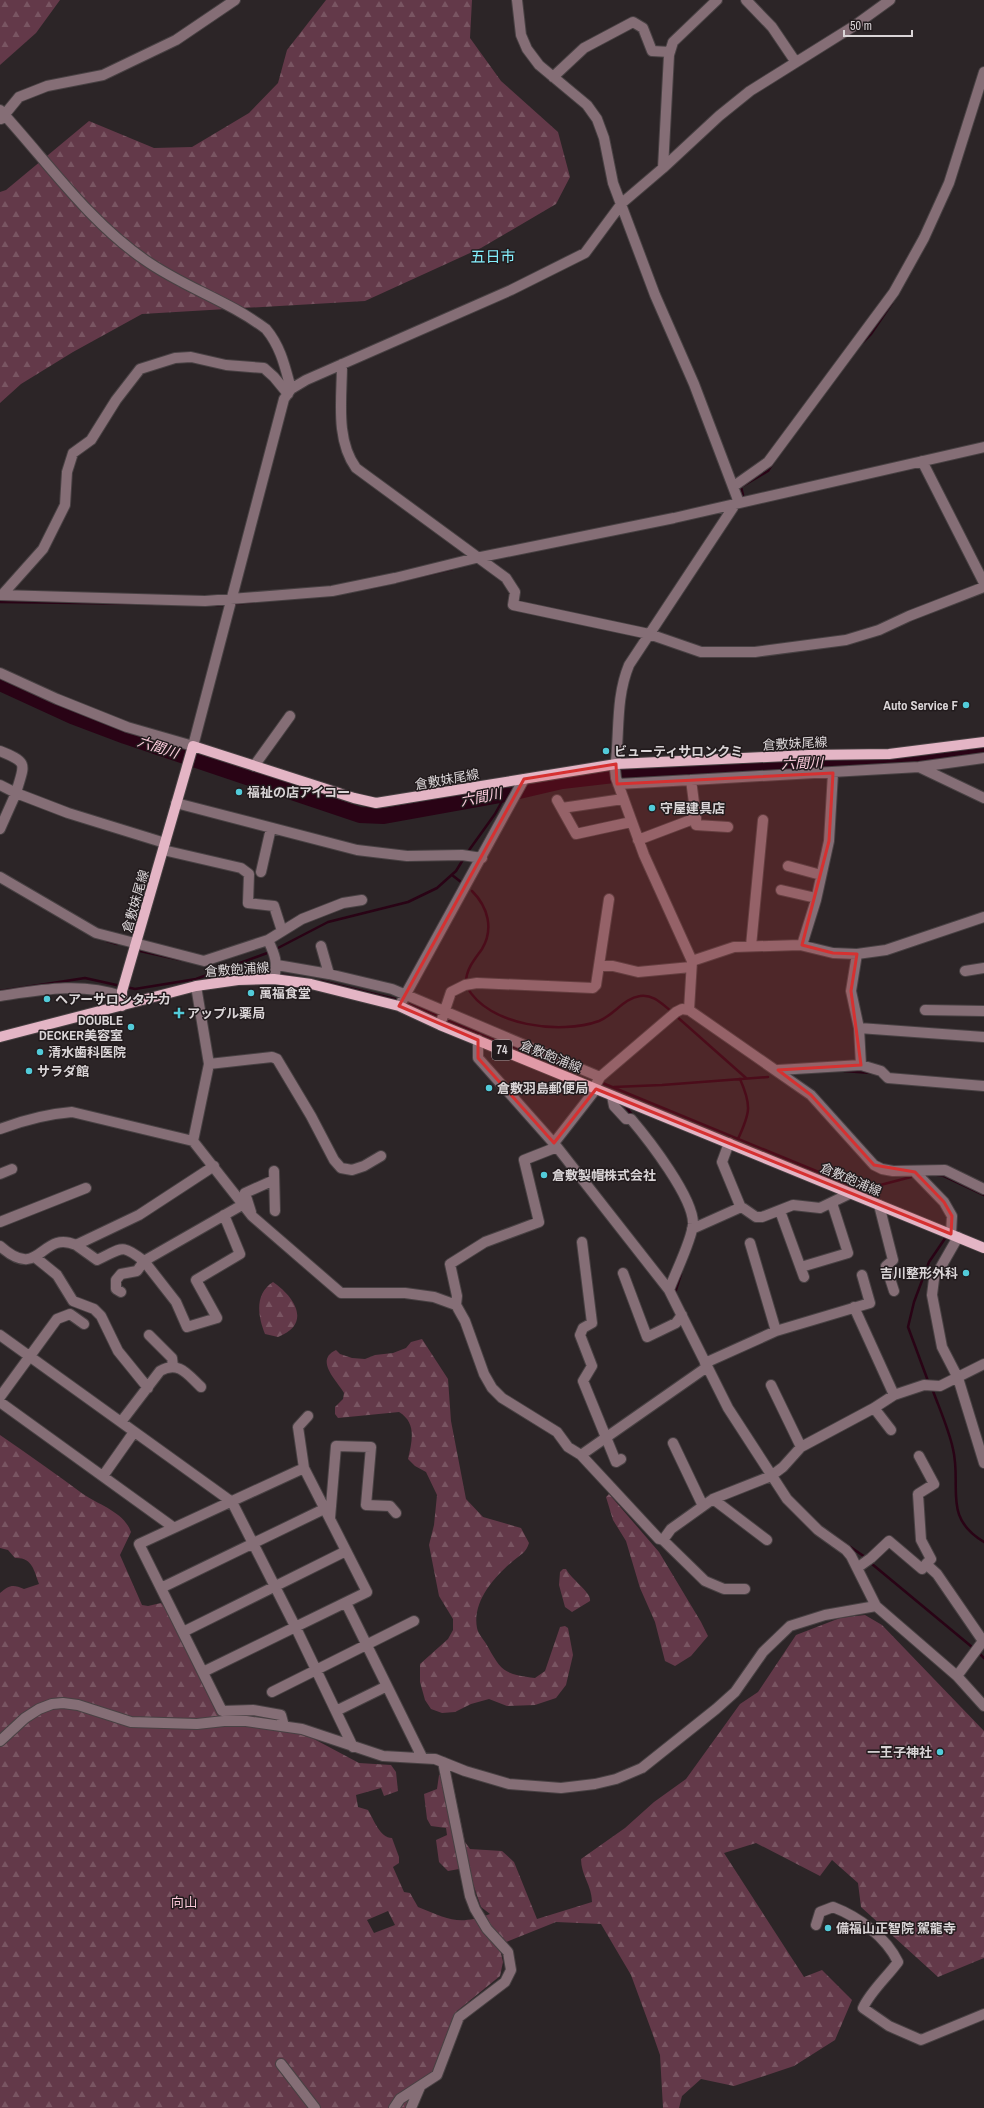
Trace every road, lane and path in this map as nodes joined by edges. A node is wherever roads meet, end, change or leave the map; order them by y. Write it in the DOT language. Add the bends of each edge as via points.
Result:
graph roads {
  1 [pos="235,0"];
  2 [pos="517,0"];
  3 [pos="716,0"];
  4 [pos="746,0"];
  5 [pos="890,0"];
  6 [pos="670,52"];
  7 [pos="795,61"];
  8 [pos="984,72"];
  9 [pos="553,77"];
  10 [pos="1,115"];
  11 [pos="663,168"];
  12 [pos="622,203"];
  13 [pos="342,364"];
  14 [pos="290,391"];
  15 [pos="984,447"];
  16 [pos="923,464"];
  17 [pos="734,486"];
  18 [pos="734,508"];
  19 [pos="476,558"];
  20 [pos="984,583"];
  21 [pos="984,587"];
  22 [pos="1,595"];
  23 [pos="232,600"];
  24 [pos="649,634"];
  25 [pos="0,673"];
  26 [pos="290,716"];
  27 [pos="984,742"];
  28 [pos="192,747"];
  29 [pos="0,751"];
  30 [pos="984,758"];
  31 [pos="918,760"];
  32 [pos="254,766"];
  33 [pos="833,773"];
  34 [pos="616,774"];
  35 [pos="691,780"];
  36 [pos="523,781"];
  37 [pos="0,785"];
  38 [pos="16,793"];
  39 [pos="984,798"];
  40 [pos="623,799"];
  41 [pos="176,803"];
  42 [pos="696,818"];
  43 [pos="762,820"];
  44 [pos="631,822"];
  45 [pos="728,827"];
  46 [pos="0,828"];
  47 [pos="271,828"];
  48 [pos="638,840"];
  49 [pos="164,847"];
  50 [pos="482,858"];
  51 [pos="788,866"];
  52 [pos="261,872"];
  53 [pos="821,875"];
  54 [pos="0,877"];
  55 [pos="781,890"];
  56 [pos="816,898"];
  57 [pos="609,899"];
  58 [pos="362,900"];
  59 [pos="984,917"];
  60 [pos="282,931"];
  61 [pos="269,942"];
  62 [pos="136,944"];
  63 [pos="802,945"];
  64 [pos="321,946"];
  65 [pos="751,946"];
  66 [pos="857,954"];
  67 [pos="692,964"];
  68 [pos="277,966"];
  69 [pos="599,966"];
  70 [pos="984,968"];
  71 [pos="965,971"];
  72 [pos="329,974"];
  73 [pos="274,979"];
  74 [pos="196,986"];
  75 [pos="0,996"];
  76 [pos="405,996"];
  77 [pos="121,998"];
  78 [pos="399,1006"];
  79 [pos="689,1010"];
  80 [pos="925,1010"];
  81 [pos="984,1011"];
  82 [pos="442,1018"];
  83 [pos="858,1028"];
  84 [pos="0,1036"];
  85 [pos="984,1037"];
  86 [pos="478,1040"];
  87 [pos="209,1064"];
  88 [pos="861,1065"];
  89 [pos="778,1070"];
  90 [pos="597,1083"];
  91 [pos="984,1086"];
  92 [pos="612,1096"];
  93 [pos="0,1129"];
  94 [pos="193,1141"];
  95 [pos="730,1143"];
  96 [pos="555,1145"];
  97 [pos="381,1156"];
  98 [pos="214,1166"];
  99 [pos="12,1168"];
  100 [pos="915,1172"];
  101 [pos="0,1174"];
  102 [pos="86,1188"];
  103 [pos="984,1189"];
  104 [pos="851,1193"];
  105 [pos="832,1203"];
  106 [pos="242,1205"];
  107 [pos="879,1205"];
  108 [pos="741,1208"];
  109 [pos="780,1211"];
  110 [pos="275,1212"];
  111 [pos="224,1215"];
  112 [pos="252,1216"];
  113 [pos="0,1222"];
  114 [pos="692,1229"];
  115 [pos="954,1236"];
  116 [pos="582,1242"];
  117 [pos="750,1243"];
  118 [pos="76,1245"];
  119 [pos="0,1246"];
  120 [pos="984,1248"];
  121 [pos="36,1258"];
  122 [pos="144,1262"];
  123 [pos="623,1273"];
  124 [pos="862,1275"];
  125 [pos="669,1290"];
  126 [pos="894,1291"];
  127 [pos="121,1292"];
  128 [pos="456,1306"];
  129 [pos="854,1307"];
  130 [pos="682,1315"];
  131 [pos="84,1324"];
  132 [pos="776,1331"];
  133 [pos="0,1335"];
  134 [pos="149,1335"];
  135 [pos="28,1355"];
  136 [pos="984,1364"];
  137 [pos="706,1365"];
  138 [pos="173,1366"];
  139 [pos="958,1378"];
  140 [pos="771,1385"];
  141 [pos="201,1387"];
  142 [pos="0,1388"];
  143 [pos="148,1388"];
  144 [pos="894,1395"];
  145 [pos="0,1397"];
  146 [pos="0,1402"];
  147 [pos="874,1408"];
  148 [pos="308,1416"];
  149 [pos="121,1422"];
  150 [pos="891,1430"];
  151 [pos="134,1432"];
  152 [pos="607,1437"];
  153 [pos="673,1442"];
  154 [pos="801,1446"];
  155 [pos="581,1455"];
  156 [pos="919,1456"];
  157 [pos="621,1459"];
  158 [pos="984,1463"];
  159 [pos="304,1468"];
  160 [pos="103,1476"];
  161 [pos="771,1476"];
  162 [pos="713,1499"];
  163 [pos="232,1502"];
  164 [pos="703,1506"];
  165 [pos="324,1509"];
  166 [pos="396,1513"];
  167 [pos="330,1519"];
  168 [pos="173,1527"];
  169 [pos="663,1540"];
  170 [pos="767,1540"];
  171 [pos="253,1544"];
  172 [pos="346,1551"];
  173 [pos="926,1564"];
  174 [pos="857,1568"];
  175 [pos="275,1587"];
  176 [pos="161,1588"];
  177 [pos="745,1589"];
  178 [pos="346,1603"];
  179 [pos="876,1606"];
  180 [pos="414,1621"];
  181 [pos="296,1628"];
  182 [pos="183,1632"];
  183 [pos="366,1645"];
  184 [pos="317,1670"];
  185 [pos="203,1672"];
  186 [pos="957,1676"];
  187 [pos="387,1686"];
  188 [pos="272,1692"];
  189 [pos="984,1706"];
  190 [pos="336,1711"];
  191 [pos="284,1726"];
  192 [pos="0,1741"];
  193 [pos="353,1747"];
  194 [pos="422,1757"];
  195 [pos="443,1762"];
  196 [pos="816,1925"];
  197 [pos="984,2014"];
  198 [pos="281,2064"];
  199 [pos="420,2087"];
  200 [pos="315,2108"];
  201 [pos="394,2108"];
  202 [pos="411,2108"];
  1 -- 10 [label="street" via="176,40 103,75 47,86 19,97"];
  2 -- 9 [label="street" via="521,35 526,49"];
  3 -- 6 [label="street" via="673,42"];
  4 -- 7 [label="street" via="772,27"];
  5 -- 7 [label="street" via="854,26"];
  6 -- 9 [label="street" via="652,51 643,28 633,22 584,48"];
  6 -- 11 [label="street"];
  7 -- 11 [label="street" via="750,91 719,116"];
  8 -- 17 [label="street" via="949,183 924,238 894,292 768,462"];
  9 -- 12 [label="street" via="587,105 597,119 604,138 613,183"];
  10 -- 14 [label="street" via="89,212 117,239 156,268 266,329 283,358"];
  11 -- 12 [label="street"];
  12 -- 13 [label="street" via="585,253 511,290"];
  12 -- 17 [label="street" via="656,295"];
  13 -- 14 [label="street" via="306,380"];
  13 -- 19 [label="street" via="342,438 349,459 356,468"];
  14 -- 22 [label="street" via="264,368 226,365 190,357 175,358 140,369 116,400 91,440 73,453 67,472 65,505 43,549"];
  14 -- 23 [label="street" via="284,399"];
  15 -- 16 [label="street"];
  16 -- 18 [label="street"];
  16 -- 20 [label="street"];
  17 -- 18 [label="street" via="738,500"];
  18 -- 19 [label="street"];
  18 -- 24 [label="street"];
  19 -- 23 [label="street" via="332,591"];
  19 -- 24 [label="street" via="511,583 515,592 513,605"];
  21 -- 24 [label="street" via="879,630 846,640 755,652 701,652"];
  22 -- 23 [label="street"];
  23 -- 28 [label="street"];
  24 -- 34 [label="street" via="628,665 622,680"];
  25 -- 28 [label="street" via="57,700 127,727"];
  26 -- 32 [label="street"];
  27 -- 31 [label="main road, 倉敷妹尾線"];
  28 -- 32 [label="main road, 倉敷妹尾線"];
  28 -- 41 [label="main road, 倉敷妹尾線"];
  29 -- 38 [label="street" via="19,759 22,764 23,770"];
  30 -- 31 [label="street"];
  31 -- 33 [label="street"];
  31 -- 34 [label="main road, 倉敷妹尾線" via="889,754 808,755"];
  31 -- 39 [label="street"];
  32 -- 36 [label="main road, 倉敷妹尾線" via="376,803"];
  33 -- 35 [label="street"];
  33 -- 53 [label="street" via="828,841"];
  34 -- 35 [label="street"];
  34 -- 36 [label="main road, 倉敷妹尾線"];
  34 -- 40 [label="street"];
  35 -- 42 [label="street"];
  36 -- 50 [label="street"];
  37 -- 38 [label="street"];
  38 -- 46 [label="street"];
  38 -- 49 [label="street"];
  40 -- 44 [label="street"];
  40 -- 44 [label="street" via="560,804 576,834"];
  41 -- 47 [label="street"];
  41 -- 49 [label="main road, 倉敷妹尾線"];
  42 -- 45 [label="street" via="696,825"];
  42 -- 48 [label="street"];
  43 -- 65 [label="street"];
  44 -- 48 [label="street"];
  47 -- 50 [label="street" via="357,850 408,856"];
  47 -- 52 [label="street"];
  48 -- 67 [label="street"];
  49 -- 60 [label="street" via="241,868 249,874 248,903 274,906"];
  49 -- 62 [label="main road, 倉敷妹尾線"];
  50 -- 76 [label="street"];
  51 -- 53 [label="street"];
  53 -- 56 [label="street"];
  54 -- 62 [label="street" via="96,933"];
  55 -- 56 [label="street"];
  56 -- 63 [label="street"];
  57 -- 69 [label="street"];
  58 -- 60 [label="street" via="343,903 302,919"];
  59 -- 66 [label="street" via="886,950"];
  60 -- 61 [label="street"];
  61 -- 62 [label="street" via="208,961"];
  61 -- 68 [label="street"];
  62 -- 77 [label="main road, 倉敷妹尾線"];
  63 -- 65 [label="street"];
  63 -- 66 [label="street" via="833,953"];
  64 -- 72 [label="street"];
  65 -- 67 [label="street" via="734,947"];
  66 -- 83 [label="street" via="851,990"];
  67 -- 69 [label="street" via="638,972 613,966"];
  67 -- 79 [label="street"];
  68 -- 72 [label="street"];
  68 -- 73 [label="street"];
  69 -- 82 [label="street" via="596,985 593,988 466,984 450,992"];
  70 -- 71 [label="street"];
  72 -- 76 [label="street" via="392,989"];
  73 -- 74 [label="main road, 倉敷飽浦線 / 74" via="238,980"];
  73 -- 78 [label="main road, 倉敷飽浦線 / 74" via="311,984"];
  74 -- 77 [label="main road, 倉敷飽浦線 / 74"];
  74 -- 87 [label="street"];
  75 -- 77 [label="street" via="68,987 106,991"];
  76 -- 78 [label="street"];
  76 -- 82 [label="street"];
  77 -- 84 [label="main road, 倉敷飽浦線 / 74"];
  78 -- 82 [label="main road, 倉敷飽浦線 / 74"];
  79 -- 89 [label="street"];
  79 -- 90 [label="street" via="682,1009 674,1014"];
  80 -- 81 [label="street"];
  82 -- 86 [label="main road, 倉敷飽浦線 / 74"];
  82 -- 90 [label="street"];
  83 -- 85 [label="street"];
  83 -- 88 [label="street"];
  86 -- 90 [label="main road, 倉敷飽浦線 / 74"];
  86 -- 96 [label="street" via="478,1058"];
  87 -- 94 [label="street"];
  87 -- 97 [label="street" via="277,1058 334,1160 341,1168 352,1170"];
  88 -- 89 [label="street"];
  88 -- 91 [label="street" via="881,1070 888,1078"];
  89 -- 100 [label="street" via="811,1094 874,1165 882,1169"];
  90 -- 92 [label="main road, 倉敷飽浦線 / 74"];
  90 -- 96 [label="street"];
  92 -- 95 [label="main road, 倉敷飽浦線 / 74"];
  92 -- 114 [label="street" via="614,1106 626,1119 631,1119 655,1147 692,1216"];
  93 -- 94 [label="street" via="23,1120 72,1112"];
  94 -- 98 [label="street"];
  95 -- 104 [label="main road, 倉敷飽浦線 / 74"];
  95 -- 108 [label="street" via="722,1162"];
  96 -- 125 [label="street"];
  96 -- 128 [label="street" via="524,1160 539,1222 485,1242 450,1264 457,1296"];
  98 -- 106 [label="street"];
  98 -- 118 [label="street" via="139,1215"];
  99 -- 101 [label="street"];
  100 -- 103 [label="street" via="929,1169 945,1170"];
  100 -- 115 [label="street" via="944,1202 952,1216"];
  102 -- 113 [label="street"];
  104 -- 105 [label="street"];
  104 -- 107 [label="main road, 倉敷飽浦線 / 74"];
  105 -- 109 [label="street" via="820,1208 793,1205"];
  105 -- 109 [label="street" via="848,1253 802,1272"];
  106 -- 111 [label="street"];
  106 -- 112 [label="street"];
  107 -- 115 [label="main road, 倉敷飽浦線 / 74"];
  107 -- 126 [label="street" via="893,1260 886,1266"];
  108 -- 109 [label="street" via="756,1217"];
  108 -- 114 [label="street"];
  110 -- 112 [label="street" via="274,1176 245,1193"];
  111 -- 122 [label="street"];
  111 -- 122 [label="street" via="240,1254 196,1280 217,1318 187,1327 176,1302"];
  112 -- 128 [label="street" via="341,1293 405,1293 434,1297"];
  114 -- 125 [label="street"];
  115 -- 120 [label="main road, 倉敷飽浦線 / 74"];
  115 -- 139 [label="street" via="934,1279 932,1295 942,1347"];
  116 -- 152 [label="street" via="592,1323 583,1328 580,1335 592,1366 583,1380"];
  117 -- 132 [label="street"];
  118 -- 121 [label="street" via="66,1241 50,1244"];
  118 -- 122 [label="street" via="97,1260 123,1248 129,1249"];
  119 -- 121 [label="street" via="16,1257 27,1260"];
  121 -- 143 [label="street" via="57,1275 73,1301 94,1309 101,1316 118,1351"];
  122 -- 127 [label="street" via="137,1271 132,1274 125,1272 116,1280 116,1289"];
  123 -- 130 [label="street" via="646,1337 676,1323"];
  124 -- 129 [label="street" via="870,1303"];
  125 -- 130 [label="street"];
  128 -- 155 [label="street" via="465,1321 484,1374 492,1388 502,1398 557,1432 568,1447"];
  129 -- 132 [label="street"];
  129 -- 144 [label="street"];
  130 -- 137 [label="street"];
  131 -- 135 [label="street" via="70,1314 57,1319"];
  132 -- 137 [label="street"];
  133 -- 135 [label="street"];
  134 -- 138 [label="street" via="172,1358"];
  135 -- 142 [label="street"];
  135 -- 145 [label="street"];
  135 -- 149 [label="street"];
  136 -- 139 [label="street"];
  137 -- 152 [label="street"];
  137 -- 161 [label="street" via="728,1408"];
  138 -- 141 [label="street"];
  138 -- 143 [label="street" via="160,1371"];
  139 -- 144 [label="street" via="940,1386 924,1385"];
  139 -- 158 [label="street"];
  140 -- 154 [label="street"];
  143 -- 149 [label="street"];
  144 -- 147 [label="street"];
  146 -- 160 [label="street"];
  147 -- 150 [label="street"];
  147 -- 154 [label="street"];
  148 -- 159 [label="street" via="298,1427"];
  149 -- 151 [label="street"];
  151 -- 160 [label="street"];
  151 -- 163 [label="street"];
  152 -- 155 [label="street"];
  152 -- 157 [label="street" via="616,1462"];
  153 -- 164 [label="street"];
  154 -- 161 [label="street" via="783,1467"];
  155 -- 169 [label="street" via="659,1540"];
  156 -- 173 [label="street" via="934,1484 918,1494 920,1540 931,1559"];
  159 -- 163 [label="street"];
  159 -- 165 [label="street"];
  160 -- 168 [label="street"];
  161 -- 162 [label="street"];
  161 -- 174 [label="street" via="791,1504 818,1530 846,1550"];
  162 -- 164 [label="street"];
  162 -- 170 [label="street"];
  163 -- 168 [label="street"];
  163 -- 171 [label="street"];
  164 -- 169 [label="street" via="671,1529"];
  165 -- 167 [label="street"];
  165 -- 171 [label="street"];
  166 -- 167 [label="street" via="390,1506 366,1505 371,1447 336,1446"];
  167 -- 172 [label="street"];
  168 -- 176 [label="street" via="139,1544"];
  169 -- 177 [label="street" via="705,1581 724,1589"];
  171 -- 175 [label="street"];
  171 -- 176 [label="street"];
  172 -- 175 [label="street"];
  172 -- 178 [label="street" via="367,1592"];
  173 -- 174 [label="street" via="922,1569 889,1541"];
  173 -- 186 [label="street" via="937,1574 983,1641"];
  174 -- 179 [label="street"];
  175 -- 181 [label="street"];
  175 -- 182 [label="street"];
  176 -- 182 [label="street"];
  178 -- 181 [label="street"];
  178 -- 183 [label="street"];
  179 -- 186 [label="street"];
  179 -- 195 [label="street" via="825,1615 790,1626 763,1652 735,1692 716,1710 642,1768 616,1779 561,1788 509,1784"];
  180 -- 183 [label="street"];
  181 -- 184 [label="street"];
  181 -- 185 [label="street"];
  182 -- 185 [label="street"];
  183 -- 184 [label="street"];
  183 -- 187 [label="street"];
  184 -- 188 [label="street"];
  184 -- 190 [label="street"];
  185 -- 191 [label="street" via="222,1711 253,1710 281,1715"];
  186 -- 189 [label="street"];
  187 -- 190 [label="street"];
  187 -- 194 [label="street"];
  190 -- 193 [label="street"];
  191 -- 192 [label="street" via="246,1721 197,1724 131,1722 78,1705 62,1703 39,1709"];
  191 -- 193 [label="street" via="328,1736"];
  193 -- 194 [label="street" via="383,1756"];
  194 -- 195 [label="street" via="435,1758"];
  195 -- 199 [label="street" via="470,1896 487,1929 508,1952 510,1970 505,1982 459,2017 437,2075"];
  196 -- 197 [label="street" via="820,1912 832,1907 865,1924 892,1950 898,1962 868,1998 863,2008 889,2026 921,2040"];
  198 -- 200 [label="street"];
  199 -- 201 [label="street" via="400,2099"];
  199 -- 202 [label="street"];
}
